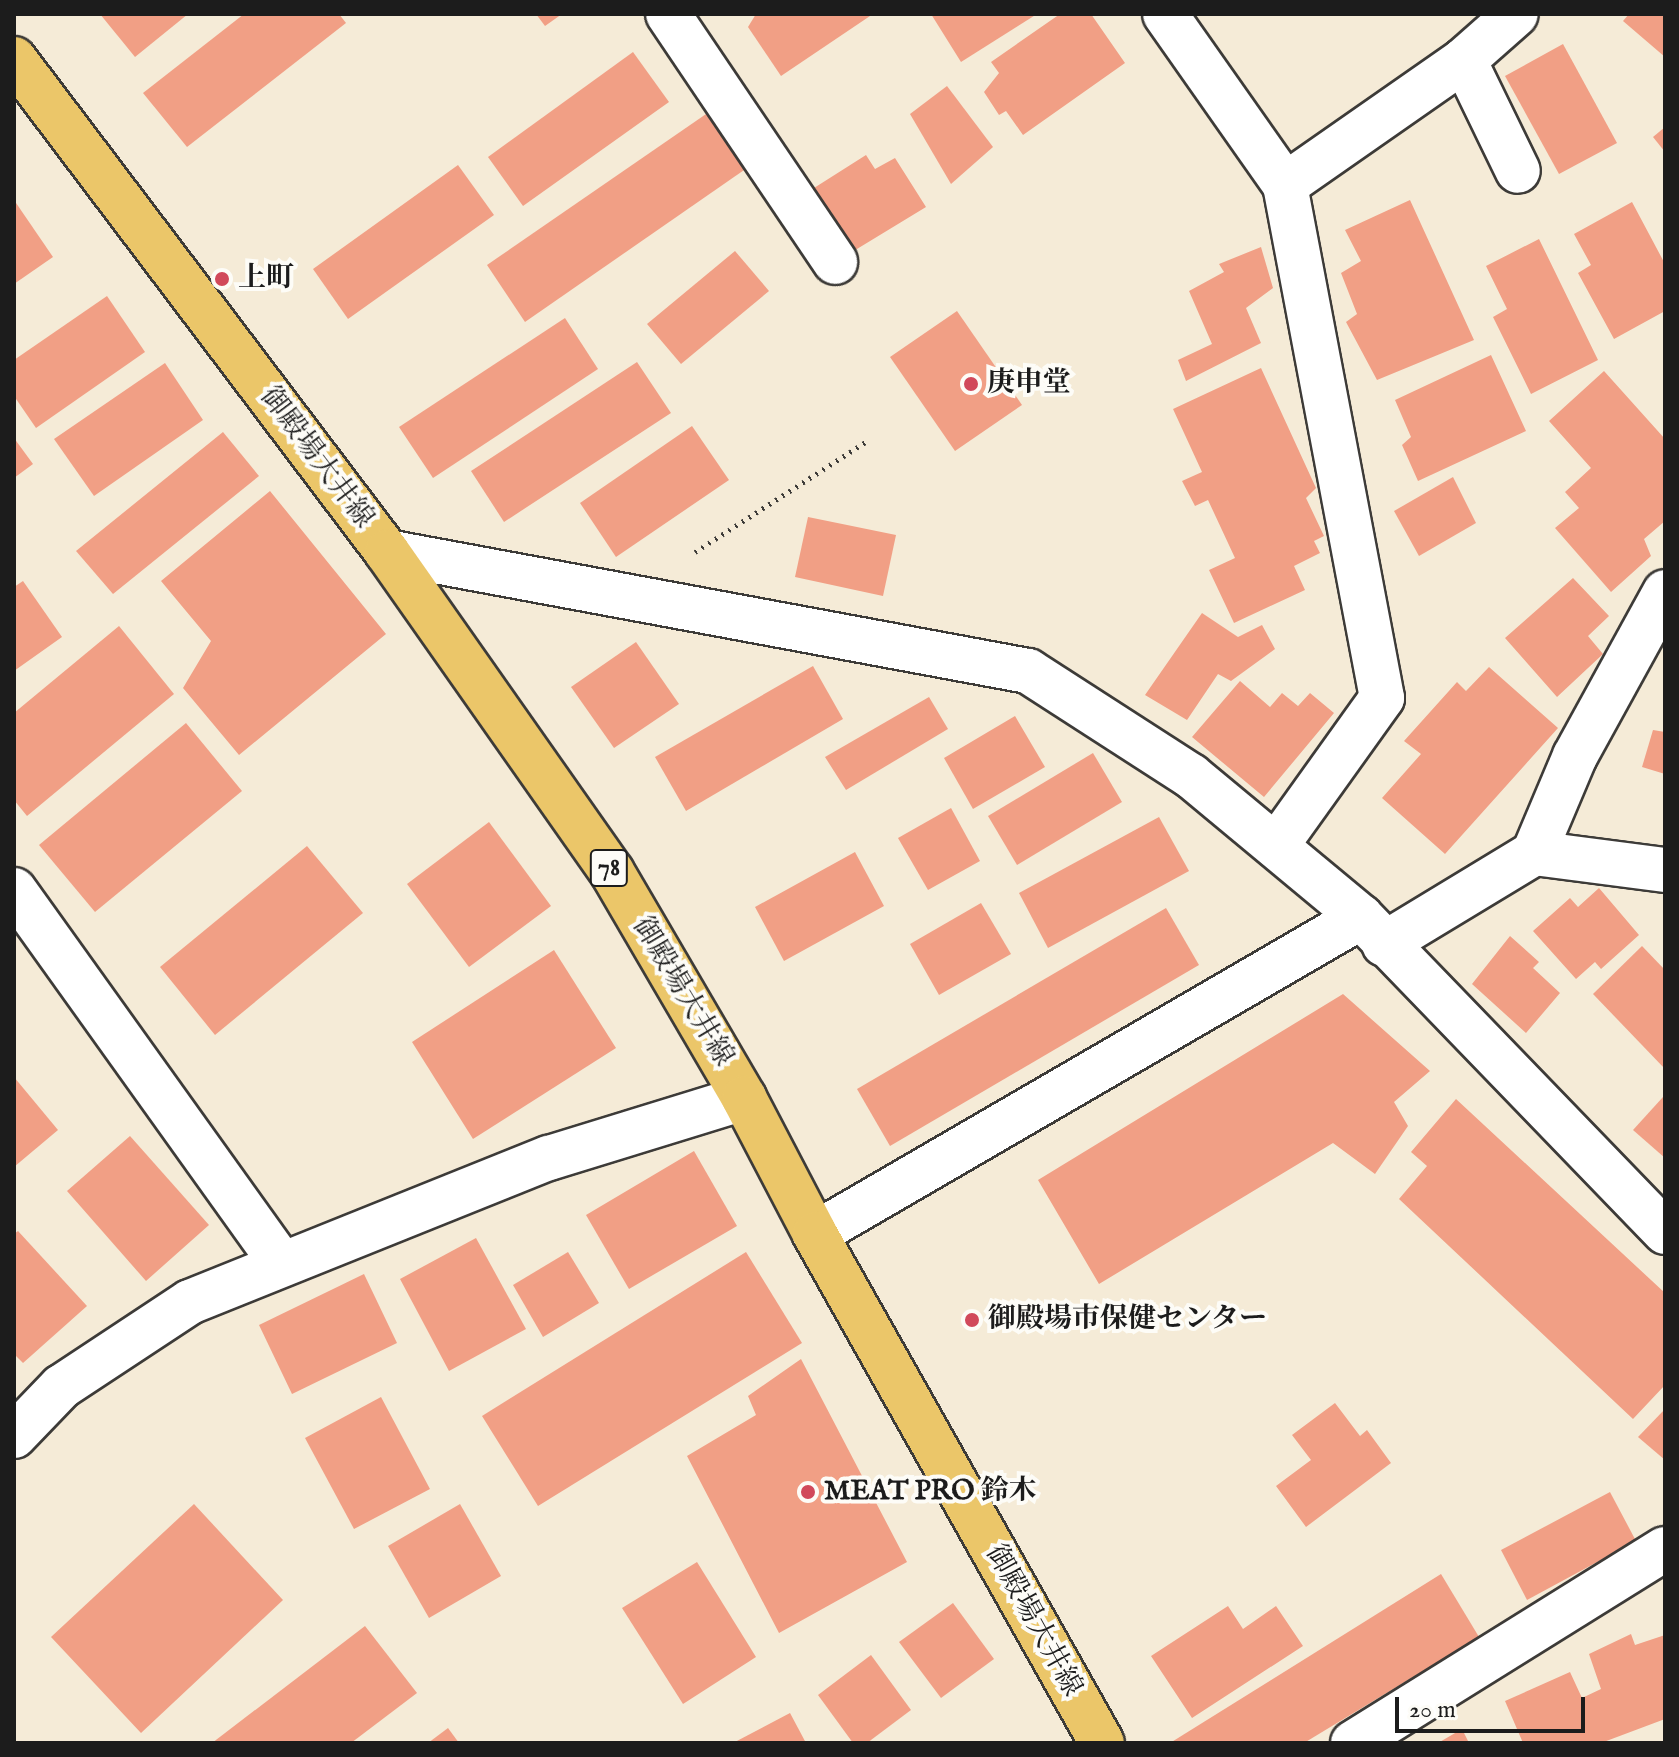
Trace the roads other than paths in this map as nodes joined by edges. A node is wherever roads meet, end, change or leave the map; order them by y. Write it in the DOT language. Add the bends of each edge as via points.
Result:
graph roads {
  1 [pos="668,14"];
  2 [pos="1165,14"];
  3 [pos="1516,14"];
  4 [pos="14,59"];
  5 [pos="1464,60"];
  6 [pos="1518,171"];
  7 [pos="1285,185"];
  8 [pos="835,262"];
  9 [pos="387,552"];
  10 [pos="1665,592"];
  11 [pos="1276,846"];
  12 [pos="1534,853"];
  13 [pos="1665,870"];
  14 [pos="14,890"];
  15 [pos="1372,930"];
  16 [pos="744,1098"];
  17 [pos="1665,1232"];
  18 [pos="815,1234"];
  19 [pos="281,1263"];
  20 [pos="14,1436"];
  21 [pos="1665,1549"];
  22 [pos="1102,1743"];
  23 [pos="1353,1743"];
  1 -- 8 [label="street"];
  2 -- 7 [label="street"];
  3 -- 5 [label="street"];
  4 -- 9 [label="main road, 御殿場大井線 / 78"];
  5 -- 6 [label="street"];
  5 -- 7 [label="street"];
  7 -- 11 [label="street" via="1382,698"];
  9 -- 11 [label="street" via="1028,671 1191,776"];
  9 -- 16 [label="main road, 御殿場大井線 / 78" via="612,872"];
  10 -- 12 [label="street" via="1575,756"];
  11 -- 15 [label="street"];
  12 -- 13 [label="street"];
  12 -- 15 [label="street"];
  14 -- 19 [label="street"];
  15 -- 17 [label="street"];
  15 -- 18 [label="street"];
  16 -- 18 [label="main road, 御殿場大井線 / 78"];
  16 -- 19 [label="street" via="549,1158"];
  18 -- 22 [label="main road, 御殿場大井線 / 78"];
  19 -- 20 [label="street" via="177,1311 61,1387"];
  21 -- 23 [label="street"];
}
